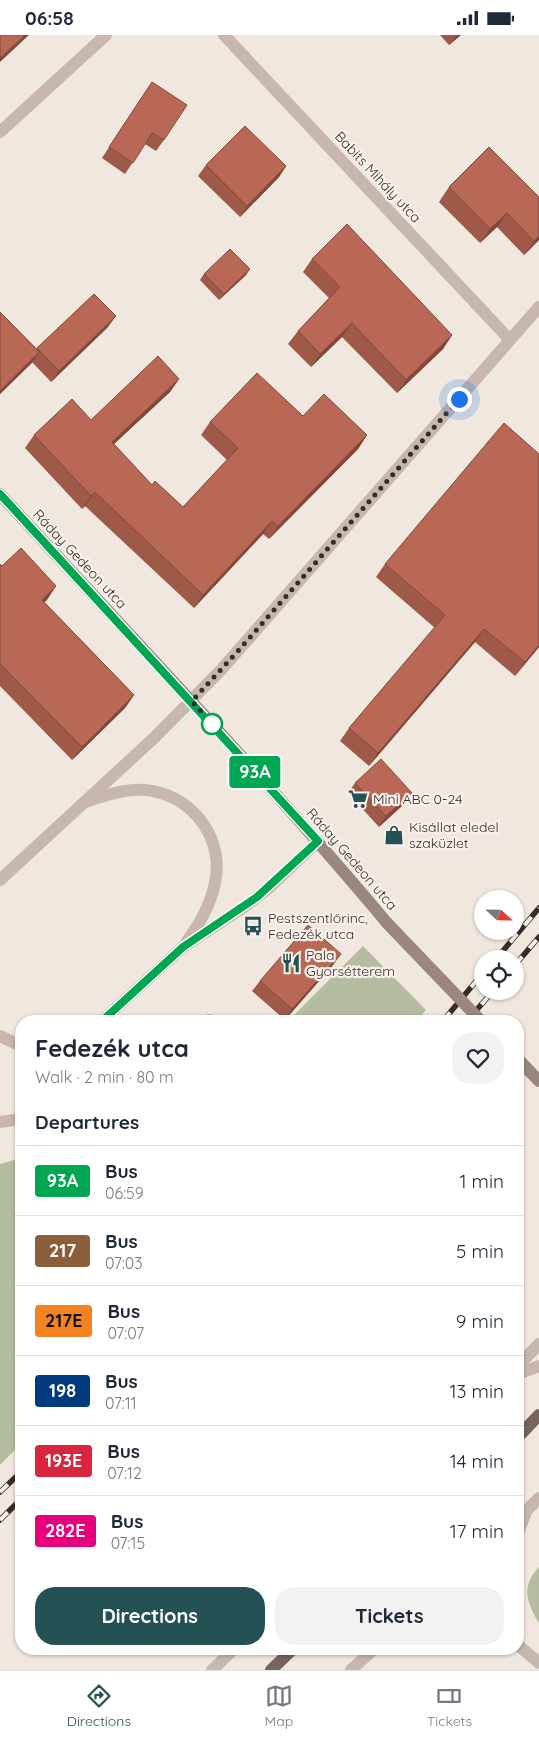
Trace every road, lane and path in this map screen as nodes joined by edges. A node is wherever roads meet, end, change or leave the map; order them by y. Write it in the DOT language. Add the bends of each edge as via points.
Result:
graph roads {
  1 [pos="106,35"];
  2 [pos="224,35"];
  3 [pos="0,132"];
  4 [pos="539,307"];
  5 [pos="510,340"];
  6 [pos="0,494"];
  7 [pos="192,701"];
  8 [pos="85,802"];
  9 [pos="318,841"];
  10 [pos="0,880"];
  11 [pos="183,947"];
  12 [pos="109,1015"];
  13 [pos="475,1015"];
  14 [pos="0,1036"];
  15 [pos="15,1043"];
  16 [pos="524,1066"];
  17 [pos="539,1081"];
  18 [pos="15,1120"];
  19 [pos="0,1122"];
  20 [pos="539,1344"];
  21 [pos="524,1360"];
  22 [pos="539,1366"];
  23 [pos="524,1372"];
  24 [pos="539,1415"];
  25 [pos="524,1431"];
  26 [pos="539,1498"];
  27 [pos="528,1509"];
  28 [pos="524,1513"];
  29 [pos="524,1519"];
  30 [pos="524,1650"];
  31 [pos="228,1655"];
  32 [pos="286,1655"];
  33 [pos="367,1655"];
  34 [pos="539,1663"];
  35 [pos="212,1670"];
  36 [pos="270,1670"];
  37 [pos="351,1670"];
  1 -- 3 [label="street"];
  2 -- 5 [label="street, Babits Mihály utca"];
  4 -- 5 [label="street"];
  5 -- 7 [label="street"];
  6 -- 7 [label="main road, Ráday Gedeon utca"];
  7 -- 8 [label="street"];
  7 -- 9 [label="main road, Ráday Gedeon utca"];
  8 -- 10 [label="street"];
  8 -- 11 [label="street" via="111,793 159,791 185,803 204,822 216,853 215,882 204,917"];
  9 -- 11 [label="street" via="257,897"];
  9 -- 13 [label="main road, Ráday Gedeon utca, bridge" via="387,923"];
  11 -- 12 [label="street"];
  14 -- 15 [label="street"];
  16 -- 17 [label="main road"];
  18 -- 19 [label="street"];
  20 -- 21 [label="street"];
  22 -- 23 [label="street"];
  24 -- 25 [label="main road"];
  26 -- 27 [label="street"];
  27 -- 28 [label="street"];
  27 -- 29 [label="street"];
  30 -- 34 [label="street"];
  31 -- 35 [label="street"];
  32 -- 36 [label="main road"];
  33 -- 37 [label="street"];
}
